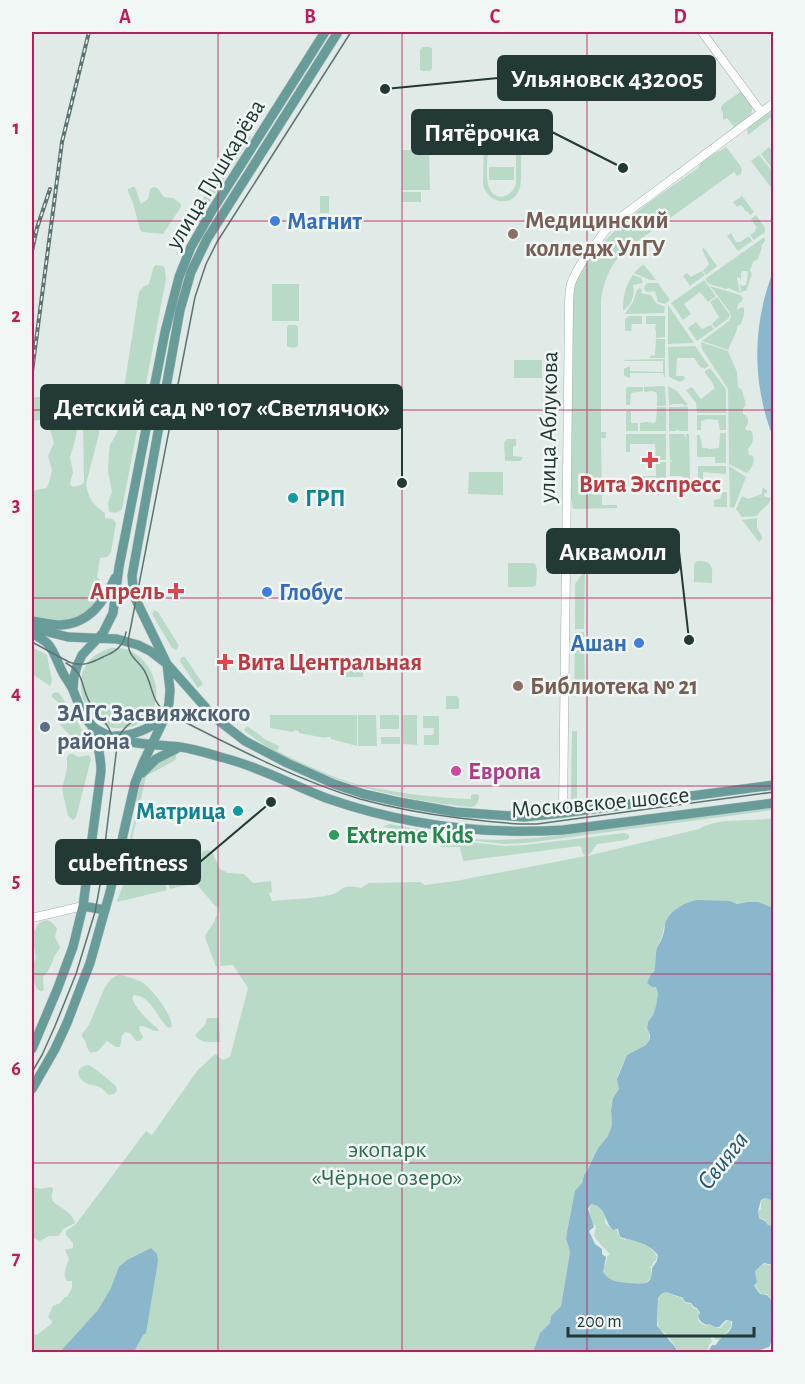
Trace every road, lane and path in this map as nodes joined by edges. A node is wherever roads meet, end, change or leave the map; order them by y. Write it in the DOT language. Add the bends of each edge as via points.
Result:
graph roads {
  1 [pos="325,32"];
  2 [pos="338,32"];
  3 [pos="702,32"];
  4 [pos="774,104"];
  5 [pos="761,112"];
  6 [pos="119,567"];
  7 [pos="32,621"];
  8 [pos="32,628"];
  9 [pos="32,633"];
  10 [pos="99,639"];
  11 [pos="167,664"];
  12 [pos="73,689"];
  13 [pos="165,716"];
  14 [pos="91,724"];
  15 [pos="112,736"];
  16 [pos="152,745"];
  17 [pos="182,747"];
  18 [pos="135,783"];
  19 [pos="774,785"];
  20 [pos="774,803"];
  21 [pos="563,813"];
  22 [pos="563,830"];
  23 [pos="84,906"];
  24 [pos="105,910"];
  25 [pos="32,918"];
  26 [pos="32,1049"];
  27 [pos="32,1089"];
  1 -- 6 [label="main road, улица Пушкарёва" via="185,260 165,332"];
  2 -- 11 [label="main road, улица Пушкарёва" via="207,239 191,272 180,310 132,582 136,600"];
  3 -- 5 [label="street"];
  4 -- 5 [label="street, улица Аблукова"];
  5 -- 21 [label="street, улица Аблукова" via="609,226 572,284 568,309"];
  6 -- 7 [label="main road" via="102,603 85,617 60,625"];
  6 -- 10 [label="main road, улица Пушкарёва" via="113,613"];
  8 -- 10 [label="main road" via="68,637"];
  9 -- 12 [label="main road" via="49,646"];
  10 -- 11 [label="main road" via="128,641"];
  10 -- 12 [label="main road, улица Пушкарёва" via="82,655"];
  11 -- 13 [label="main road" via="170,690"];
  11 -- 21 [label="main road, Московское шоссе" via="214,717 245,741 334,784 454,812 513,817"];
  12 -- 14 [label="main road"];
  13 -- 15 [label="main road" via="140,731"];
  13 -- 16 [label="main road"];
  14 -- 15 [label="main road, Московское шоссе"];
  14 -- 23 [label="main road" via="101,756 101,771"];
  15 -- 16 [label="main road, Московское шоссе"];
  16 -- 17 [label="main road, Московское шоссе"];
  16 -- 18 [label="main road"];
  17 -- 18 [label="main road" via="156,759"];
  17 -- 22 [label="main road, Московское шоссе" via="239,762 324,797 402,819 480,830"];
  18 -- 24 [label="main road"];
  19 -- 21 [label="main road, Московское шоссе"];
  20 -- 22 [label="main road, Московское шоссе"];
  21 -- 22 [label="main road, улица Аблукова"];
  23 -- 24 [label="main road"];
  23 -- 25 [label="street"];
  23 -- 26 [label="main road" via="57,990"];
  24 -- 27 [label="main road" via="67,1023"];
}
